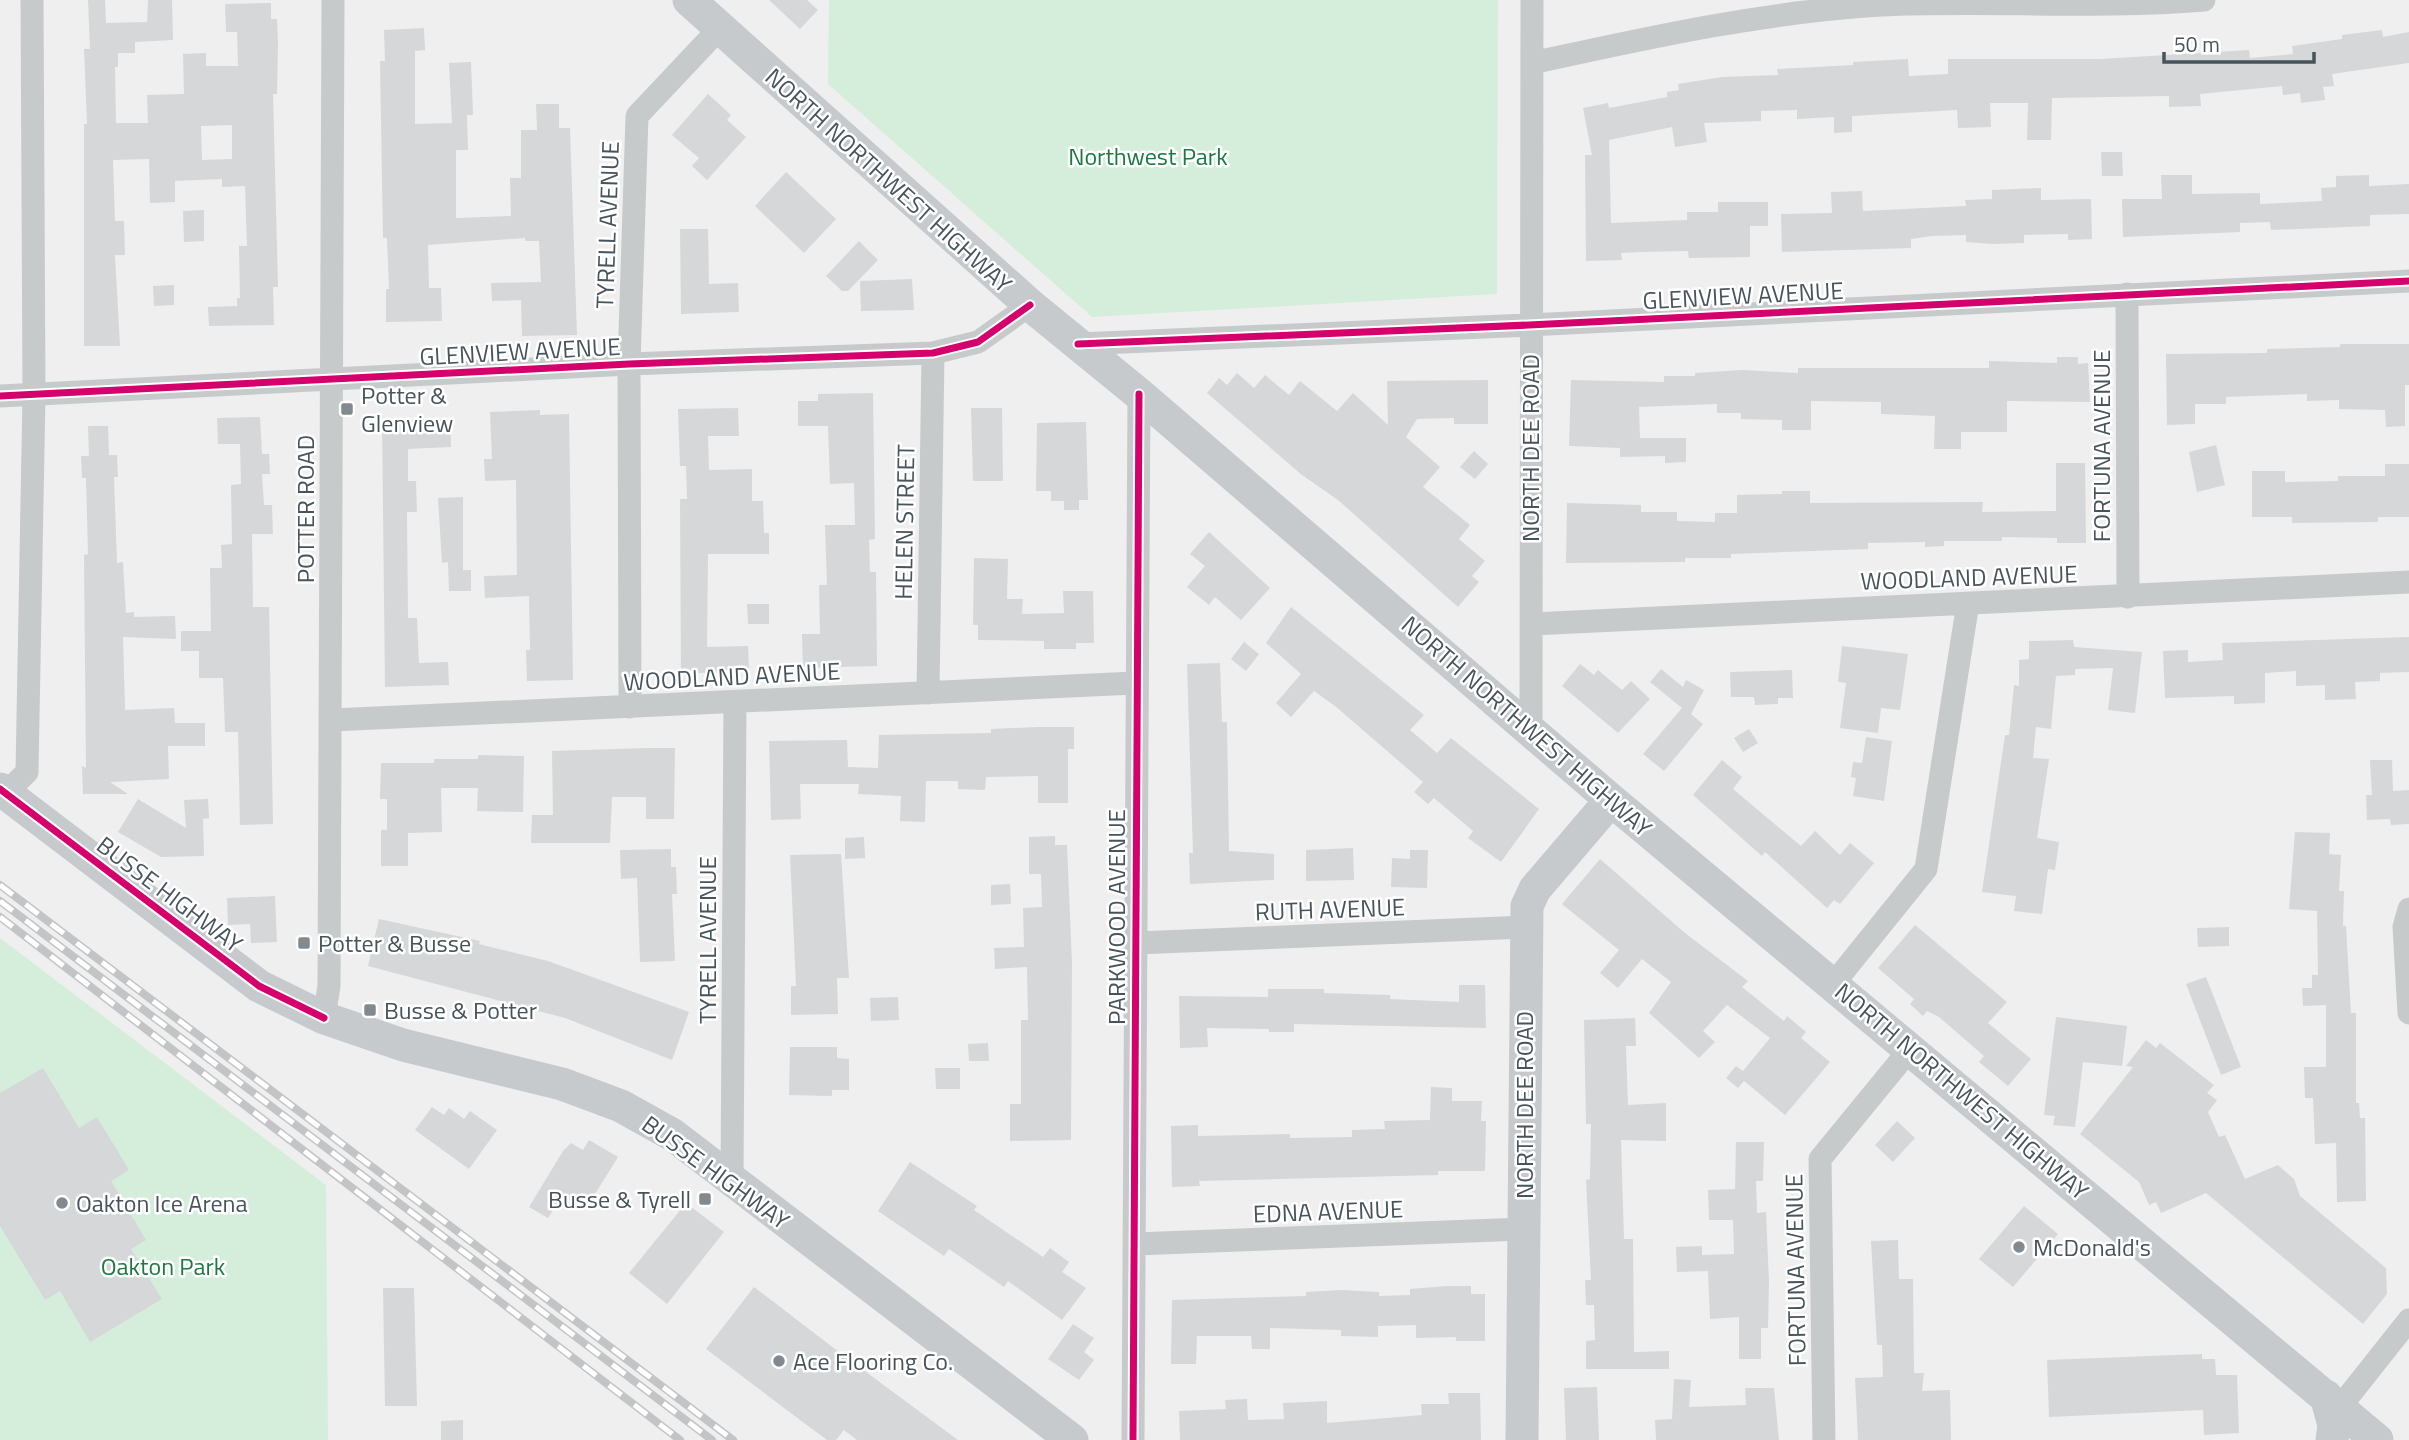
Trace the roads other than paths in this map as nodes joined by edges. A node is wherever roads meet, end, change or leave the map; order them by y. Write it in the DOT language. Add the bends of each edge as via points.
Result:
graph roads {
  1 [pos="32,0"];
  2 [pos="333,0"];
  3 [pos="689,0"];
  4 [pos="1532,0"];
  5 [pos="2204,0"];
  6 [pos="719,29"];
  7 [pos="1532,63"];
  8 [pos="2409,281"];
  9 [pos="2127,294"];
  10 [pos="1030,304"];
  11 [pos="1529,325"];
  12 [pos="1078,344"];
  13 [pos="933,353"];
  14 [pos="629,364"];
  15 [pos="331,381"];
  16 [pos="34,394"];
  17 [pos="1139,394"];
  18 [pos="0,396"];
  19 [pos="2409,582"];
  20 [pos="2127,597"];
  21 [pos="1968,603"];
  22 [pos="1532,624"];
  23 [pos="1135,683"];
  24 [pos="928,693"];
  25 [pos="735,702"];
  26 [pos="629,707"];
  27 [pos="332,720"];
  28 [pos="1531,729"];
  29 [pos="3,791"];
  30 [pos="1611,800"];
  31 [pos="2409,909"];
  32 [pos="1526,927"];
  33 [pos="1136,943"];
  34 [pos="1834,983"];
  35 [pos="2409,1013"];
  36 [pos="324,1018"];
  37 [pos="1911,1048"];
  38 [pos="732,1180"];
  39 [pos="1523,1230"];
  40 [pos="1135,1244"];
  41 [pos="2409,1320"];
  42 [pos="2333,1402"];
  43 [pos="1072,1440"];
  44 [pos="1133,1440"];
  45 [pos="1522,1440"];
  46 [pos="1824,1440"];
  47 [pos="2332,1440"];
  48 [pos="2377,1440"];
  1 -- 16 [label="street"];
  2 -- 15 [label="street, POTTER ROAD"];
  3 -- 6 [label="main road, NORTH NORTHWEST HIGHWAY"];
  4 -- 7 [label="street, NORTH DEE ROAD"];
  5 -- 7 [label="street" via="1945,2 1826,9 1728,23"];
  6 -- 10 [label="main road, NORTH NORTHWEST HIGHWAY"];
  6 -- 14 [label="street, TYRELL AVENUE" via="638,116"];
  7 -- 11 [label="street, NORTH DEE ROAD"];
  8 -- 9 [label="street, GLENVIEW AVENUE"];
  9 -- 11 [label="street, GLENVIEW AVENUE"];
  9 -- 20 [label="street, FORTUNA AVENUE"];
  10 -- 12 [label="main road, NORTH NORTHWEST HIGHWAY"];
  10 -- 13 [label="street, GLENVIEW AVENUE" via="978,342"];
  11 -- 12 [label="street, GLENVIEW AVENUE"];
  11 -- 22 [label="street, NORTH DEE ROAD"];
  12 -- 17 [label="main road, NORTH NORTHWEST HIGHWAY"];
  13 -- 14 [label="street, GLENVIEW AVENUE"];
  13 -- 24 [label="street, HELEN STREET"];
  14 -- 15 [label="street, GLENVIEW AVENUE"];
  14 -- 26 [label="street, TYRELL AVENUE"];
  15 -- 16 [label="street, GLENVIEW AVENUE"];
  15 -- 27 [label="street, POTTER ROAD"];
  16 -- 18 [label="street, GLENVIEW AVENUE"];
  16 -- 29 [label="street" via="27,772"];
  17 -- 23 [label="street, PARKWOOD AVENUE"];
  17 -- 28 [label="main road, NORTH NORTHWEST HIGHWAY"];
  19 -- 20 [label="street, WOODLAND AVENUE"];
  20 -- 21 [label="street, WOODLAND AVENUE"];
  21 -- 22 [label="street, WOODLAND AVENUE"];
  21 -- 34 [label="street" via="1926,869"];
  22 -- 28 [label="street, NORTH DEE ROAD"];
  23 -- 24 [label="street, WOODLAND AVENUE"];
  23 -- 33 [label="street, PARKWOOD AVENUE"];
  24 -- 25 [label="street, WOODLAND AVENUE"];
  25 -- 26 [label="street, WOODLAND AVENUE"];
  25 -- 38 [label="street, TYRELL AVENUE"];
  26 -- 27 [label="street, WOODLAND AVENUE"];
  27 -- 36 [label="street, POTTER ROAD" via="329,986"];
  28 -- 30 [label="main road, NORTH NORTHWEST HIGHWAY"];
  29 -- 36 [label="main road, BUSSE HIGHWAY" via="258,986"];
  30 -- 32 [label="main road, NORTH DEE ROAD" via="1535,889 1527,906"];
  30 -- 34 [label="main road, NORTH NORTHWEST HIGHWAY"];
  31 -- 35 [label="street" via="2404,928"];
  32 -- 33 [label="street, RUTH AVENUE"];
  32 -- 39 [label="main road, NORTH DEE ROAD"];
  33 -- 40 [label="street, PARKWOOD AVENUE"];
  34 -- 37 [label="main road, NORTH NORTHWEST HIGHWAY"];
  36 -- 38 [label="main road, BUSSE HIGHWAY" via="403,1045 562,1084 621,1106 673,1135"];
  37 -- 42 [label="main road, NORTH NORTHWEST HIGHWAY"];
  37 -- 46 [label="street, FORTUNA AVENUE" via="1820,1159"];
  38 -- 43 [label="main road, BUSSE HIGHWAY"];
  39 -- 40 [label="street, EDNA AVENUE"];
  39 -- 45 [label="main road, NORTH DEE ROAD"];
  40 -- 44 [label="street, PARKWOOD AVENUE"];
  41 -- 42 [label="street"];
  42 -- 47 [label="main road"];
  42 -- 48 [label="main road, NORTH NORTHWEST HIGHWAY"];
}
